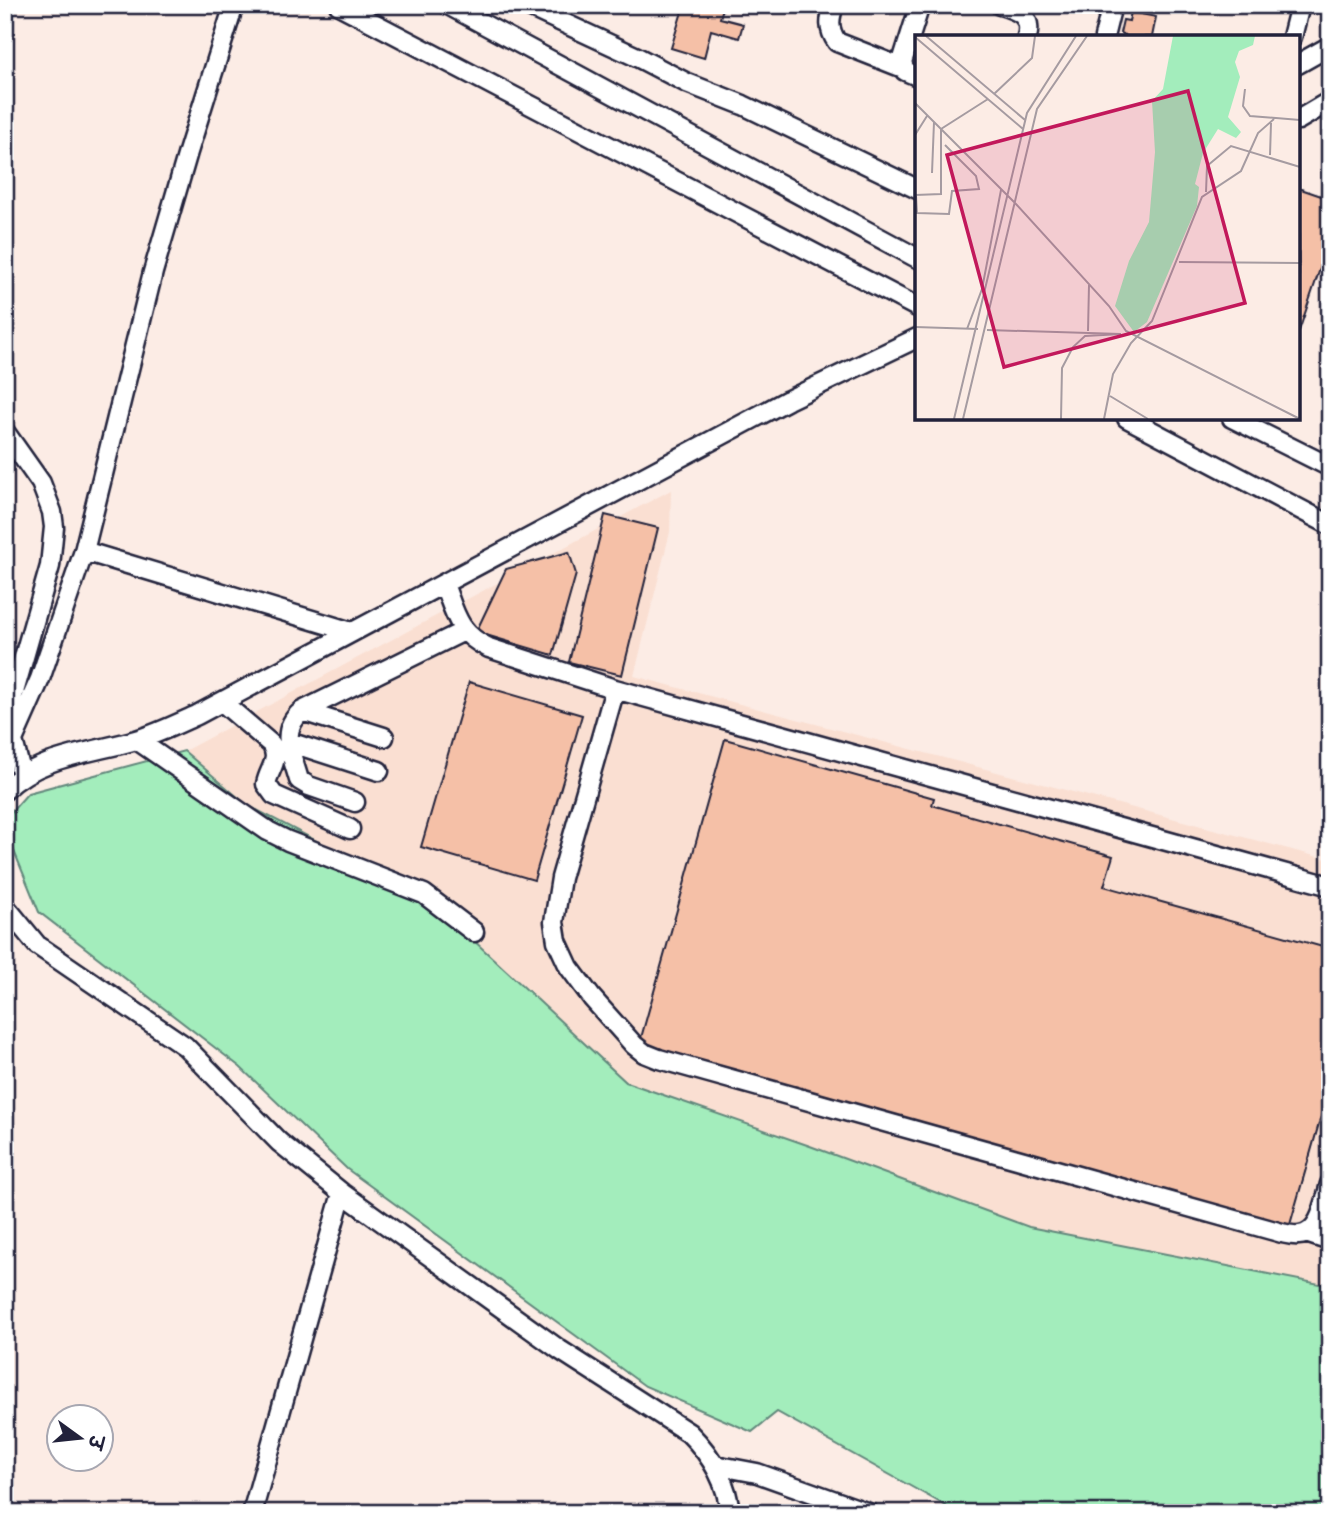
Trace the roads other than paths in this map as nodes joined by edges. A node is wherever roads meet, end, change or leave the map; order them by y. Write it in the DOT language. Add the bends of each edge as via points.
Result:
graph roads {
  1 [pos="234,5"];
  2 [pos="339,5"];
  3 [pos="448,5"];
  4 [pos="525,5"];
  5 [pos="834,5"];
  6 [pos="920,5"];
  7 [pos="1000,5"];
  8 [pos="1112,5"];
  9 [pos="1300,5"];
  10 [pos="1027,35"];
  11 [pos="1104,35"];
  12 [pos="1292,35"];
  13 [pos="1328,51"];
  14 [pos="1300,63"];
  15 [pos="910,72"];
  16 [pos="1330,101"];
  17 [pos="1300,119"];
  18 [pos="915,188"];
  19 [pos="915,257"];
  20 [pos="915,306"];
  21 [pos="915,339"];
  22 [pos="1131,420"];
  23 [pos="1236,420"];
  24 [pos="5,432"];
  25 [pos="1330,467"];
  26 [pos="1330,525"];
  27 [pos="84,551"];
  28 [pos="444,584"];
  29 [pos="464,631"];
  30 [pos="352,632"];
  31 [pos="615,689"];
  32 [pos="222,702"];
  33 [pos="302,711"];
  34 [pos="384,737"];
  35 [pos="13,740"];
  36 [pos="137,740"];
  37 [pos="289,742"];
  38 [pos="379,771"];
  39 [pos="22,775"];
  40 [pos="5,790"];
  41 [pos="355,802"];
  42 [pos="350,829"];
  43 [pos="1330,886"];
  44 [pos="5,906"];
  45 [pos="474,932"];
  46 [pos="1330,1184"];
  47 [pos="342,1193"];
  48 [pos="1306,1233"];
  49 [pos="1330,1241"];
  50 [pos="715,1465"];
  51 [pos="252,1513"];
  52 [pos="730,1513"];
  53 [pos="869,1513"];
  1 -- 27 [label="street" via="153,272"];
  2 -- 20 [label="street"];
  3 -- 19 [label="street"];
  4 -- 18 [label="street"];
  5 -- 15 [label="street" via="830,25 837,42"];
  6 -- 15 [label="street" via="902,62"];
  7 -- 10 [label="street" via="1026,16"];
  8 -- 11 [label="street"];
  9 -- 12 [label="street"];
  13 -- 14 [label="street"];
  16 -- 17 [label="street"];
  21 -- 28 [label="street" via="788,400"];
  22 -- 26 [label="street"];
  23 -- 25 [label="street"];
  24 -- 35 [label="street" via="41,483 54,527 50,566 10,706"];
  27 -- 30 [label="street"];
  27 -- 35 [label="street" via="40,679"];
  28 -- 29 [label="street"];
  28 -- 30 [label="street"];
  29 -- 31 [label="street" via="489,648"];
  29 -- 33 [label="street"];
  30 -- 32 [label="street"];
  31 -- 43 [label="street"];
  31 -- 48 [label="street" via="561,878 554,922 556,942 569,967 634,1045 659,1059 1282,1233"];
  32 -- 36 [label="street"];
  32 -- 42 [label="street" via="275,751 266,784 274,795"];
  33 -- 34 [label="street"];
  33 -- 37 [label="street" via="290,724"];
  35 -- 39 [label="street"];
  36 -- 39 [label="street"];
  36 -- 45 [label="street" via="268,831 424,894"];
  37 -- 38 [label="street"];
  37 -- 41 [label="street" via="299,780"];
  39 -- 40 [label="street"];
  44 -- 47 [label="street" via="37,945 185,1046 279,1142"];
  46 -- 48 [label="street" via="1321,1215"];
  47 -- 50 [label="street" via="560,1350 689,1433"];
  47 -- 51 [label="street"];
  48 -- 49 [label="street"];
  50 -- 52 [label="street"];
  50 -- 53 [label="street" via="757,1473"];
}
